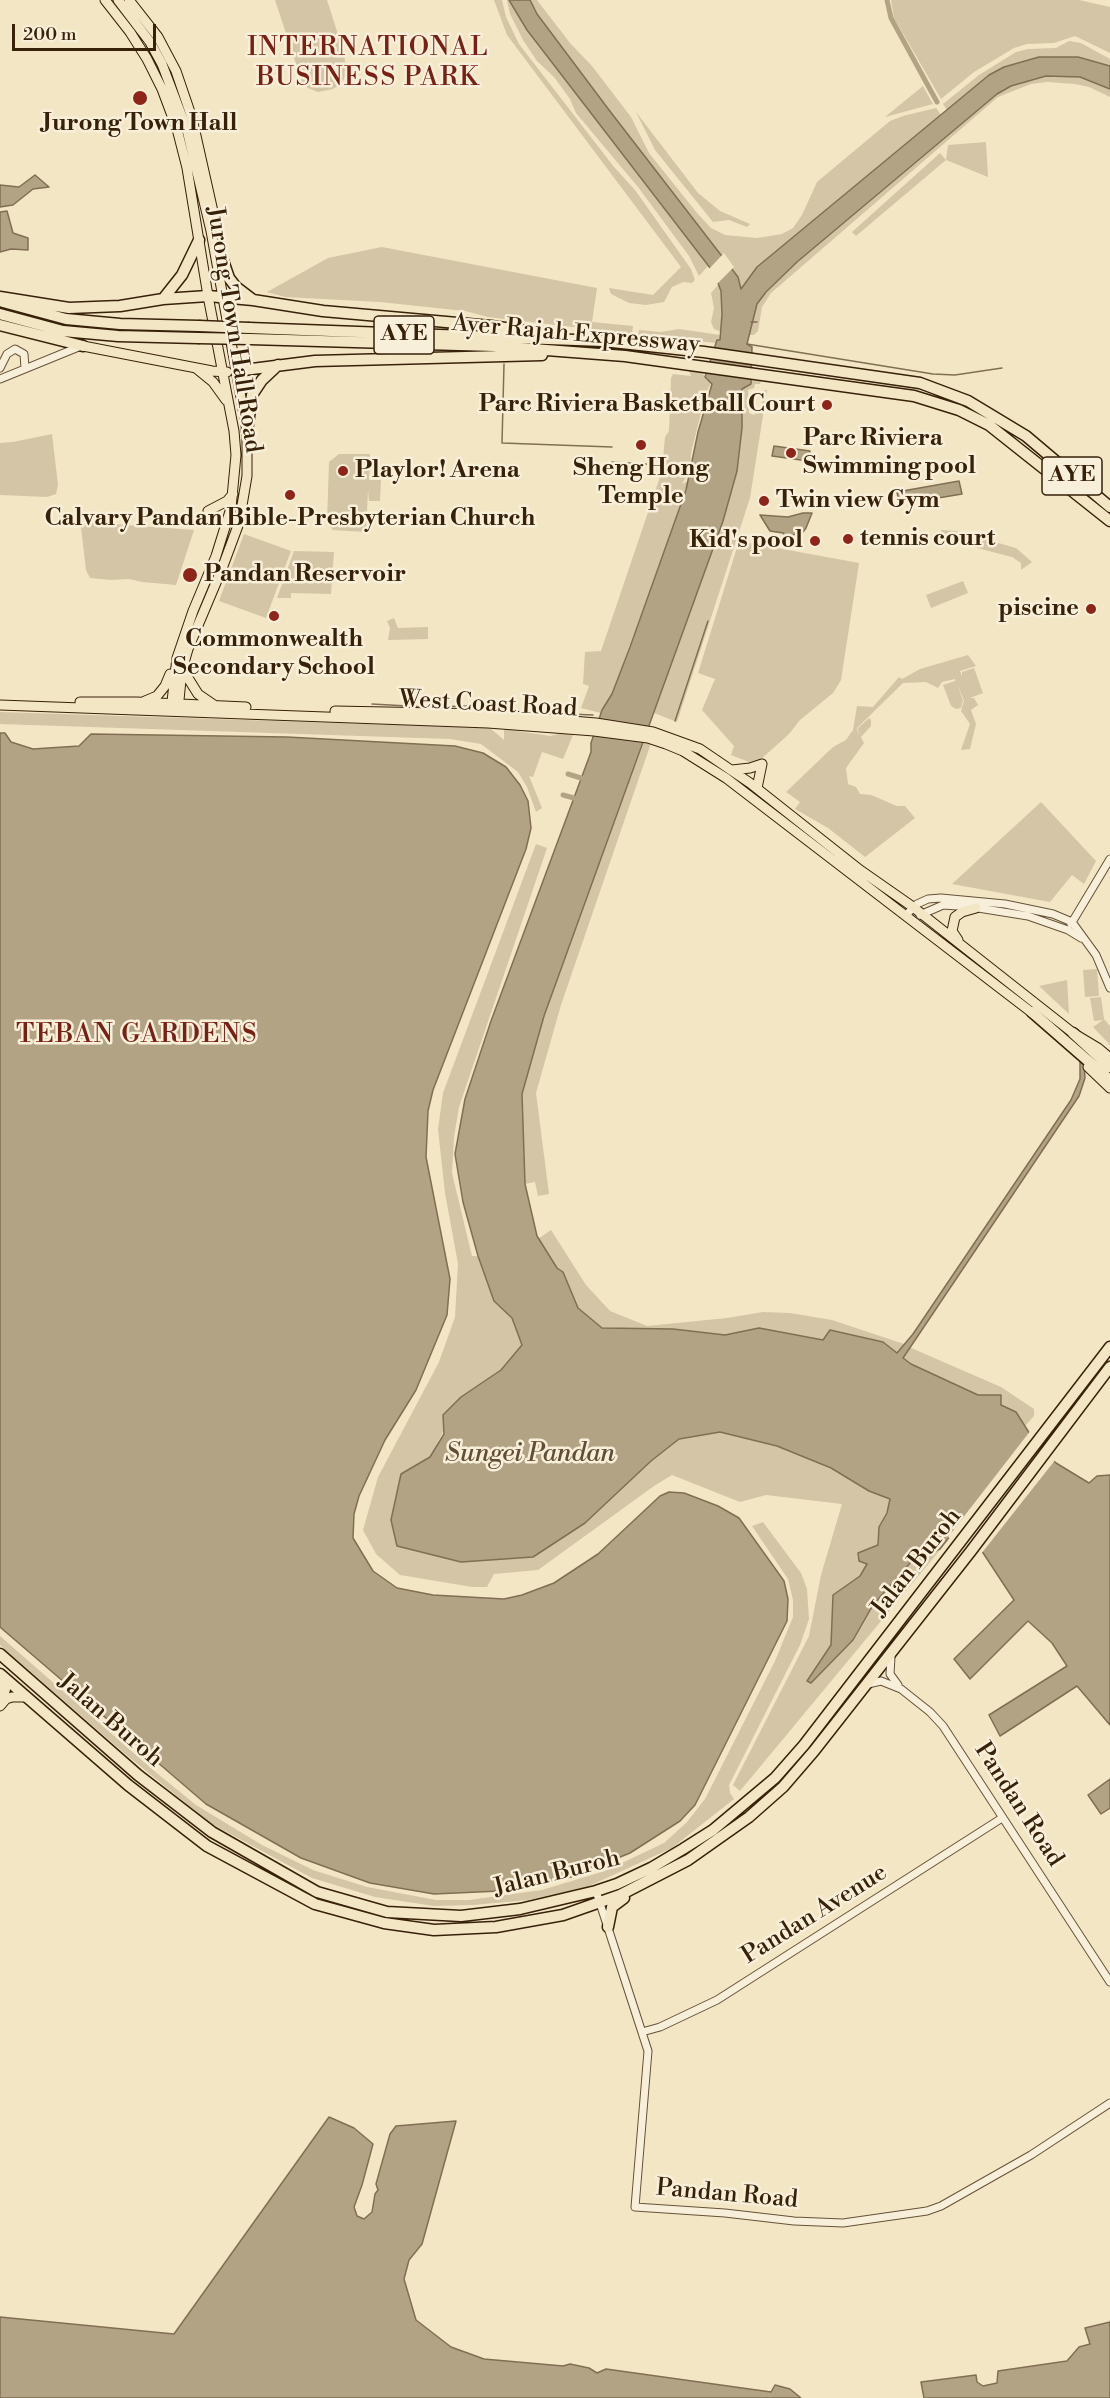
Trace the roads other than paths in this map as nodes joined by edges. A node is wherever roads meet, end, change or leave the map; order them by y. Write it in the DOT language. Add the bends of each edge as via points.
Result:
graph roads {
  1 [pos="105,0"];
  2 [pos="118,0"];
  3 [pos="129,0"];
  4 [pos="166,87"];
  5 [pos="187,103"];
  6 [pos="187,130"];
  7 [pos="199,240"];
  8 [pos="221,255"];
  9 [pos="208,296"];
  10 [pos="0,297"];
  11 [pos="224,298"];
  12 [pos="163,299"];
  13 [pos="0,301"];
  14 [pos="257,301"];
  15 [pos="0,314"];
  16 [pos="0,325"];
  17 [pos="249,334"];
  18 [pos="603,341"];
  19 [pos="83,346"];
  20 [pos="556,351"];
  21 [pos="278,365"];
  22 [pos="0,368"];
  23 [pos="25,368"];
  24 [pos="195,368"];
  25 [pos="236,371"];
  26 [pos="223,372"];
  27 [pos="0,379"];
  28 [pos="230,408"];
  29 [pos="247,431"];
  30 [pos="233,494"];
  31 [pos="1110,507"];
  32 [pos="208,511"];
  33 [pos="1110,521"];
  34 [pos="184,659"];
  35 [pos="174,666"];
  36 [pos="136,702"];
  37 [pos="0,703"];
  38 [pos="216,706"];
  39 [pos="174,708"];
  40 [pos="595,727"];
  41 [pos="649,735"];
  42 [pos="732,770"];
  43 [pos="757,788"];
  44 [pos="1110,859"];
  45 [pos="913,907"];
  46 [pos="975,908"];
  47 [pos="921,913"];
  48 [pos="910,918"];
  49 [pos="1072,922"];
  50 [pos="1068,930"];
  51 [pos="1084,939"];
  52 [pos="962,946"];
  53 [pos="1110,988"];
  54 [pos="1032,1012"];
  55 [pos="1073,1033"];
  56 [pos="1110,1058"];
  57 [pos="1110,1067"];
  58 [pos="1110,1080"];
  59 [pos="1110,1088"];
  60 [pos="1110,1347"];
  61 [pos="1110,1367"];
  62 [pos="895,1646"];
  63 [pos="0,1654"];
  64 [pos="1,1675"];
  65 [pos="25,1675"];
  66 [pos="13,1685"];
  67 [pos="864,1687"];
  68 [pos="901,1689"];
  69 [pos="25,1697"];
  70 [pos="1,1701"];
  71 [pos="1002,1818"];
  72 [pos="638,1874"];
  73 [pos="649,1881"];
  74 [pos="633,1889"];
  75 [pos="596,1891"];
  76 [pos="600,1904"];
  77 [pos="608,1927"];
  78 [pos="1110,1982"];
  79 [pos="642,2032"];
  80 [pos="1110,2103"];
  1 -- 4 [label="main road, Jurong Town Hall Road"];
  2 -- 4 [label="main road, Jurong Town Hall Road" via="150,42"];
  3 -- 5 [label="main road, Jurong Town Hall Road" via="164,48"];
  4 -- 6 [label="main road, Jurong Town Hall Road"];
  4 -- 7 [label="main road, Jurong Town Hall Road" via="187,168"];
  5 -- 6 [label="main road"];
  5 -- 8 [label="main road, Jurong Town Hall Road"];
  6 -- 11 [label="main road, Jurong Town Hall Road"];
  7 -- 9 [label="main road, Jurong Town Hall Road"];
  7 -- 12 [label="highway" via="182,275"];
  8 -- 11 [label="main road, Jurong Town Hall Road" via="227,290"];
  8 -- 14 [label="highway" via="236,287"];
  9 -- 11 [label="highway"];
  9 -- 12 [label="highway"];
  9 -- 26 [label="main road, Jurong Town Hall Road"];
  10 -- 12 [label="highway" via="69,308"];
  11 -- 14 [label="highway"];
  11 -- 25 [label="main road, Jurong Town Hall Road"];
  13 -- 17 [label="highway, Ayer Rajah Expressway / AYE, bridge" via="66,319 199,326"];
  14 -- 18 [label="highway"];
  15 -- 17 [label="highway, Ayer Rajah Expressway / AYE, bridge" via="63,331 118,336 198,338"];
  16 -- 19 [label="highway"];
  17 -- 18 [label="highway, Ayer Rajah Expressway / AYE"];
  17 -- 20 [label="highway, Ayer Rajah Expressway / AYE"];
  18 -- 31 [label="highway, Ayer Rajah Expressway / AYE" via="920,383 968,401 1026,436"];
  19 -- 23 [label="street"];
  19 -- 24 [label="main road"];
  20 -- 21 [label="highway" via="530,356"];
  20 -- 33 [label="highway, Ayer Rajah Expressway / AYE" via="702,365 911,395 959,410 998,432"];
  21 -- 25 [label="highway"];
  21 -- 29 [label="highway" via="252,395"];
  22 -- 23 [label="street" via="7,354 15,349 24,354"];
  23 -- 27 [label="street"];
  24 -- 26 [label="main road"];
  24 -- 28 [label="main road" via="213,382"];
  25 -- 26 [label="main road"];
  25 -- 29 [label="main road, Jurong Town Hall Road"];
  26 -- 28 [label="main road, Jurong Town Hall Road"];
  28 -- 30 [label="main road, Jurong Town Hall Road" via="236,455"];
  29 -- 34 [label="main road, Jurong Town Hall Road" via="248,476 238,523"];
  30 -- 32 [label="main road"];
  30 -- 35 [label="main road, Jurong Town Hall Road" via="227,526"];
  34 -- 38 [label="main road" via="195,690"];
  34 -- 39 [label="main road, Jurong Town Hall Road"];
  35 -- 36 [label="main road" via="157,696"];
  35 -- 39 [label="main road, Jurong Town Hall Road"];
  36 -- 37 [label="main road, West Coast Road"];
  36 -- 39 [label="main road, West Coast Road"];
  37 -- 39 [label="main road, West Coast Road"];
  38 -- 39 [label="main road, West Coast Road"];
  38 -- 40 [label="main road, West Coast Road" via="488,714"];
  39 -- 40 [label="main road, West Coast Road"];
  40 -- 41 [label="main road, West Coast Road"];
  41 -- 42 [label="main road, West Coast Road" via="673,738 700,749"];
  41 -- 48 [label="main road, West Coast Road" via="726,778"];
  42 -- 43 [label="main road, West Coast Road"];
  42 -- 43 [label="main road" via="762,764"];
  43 -- 45 [label="main road, West Coast Road"];
  44 -- 49 [label="street"];
  45 -- 47 [label="main road, West Coast Road"];
  45 -- 48 [label="street"];
  45 -- 49 [label="street" via="947,898 1029,908"];
  46 -- 47 [label="street" via="943,905"];
  46 -- 50 [label="street" via="1028,916"];
  46 -- 52 [label="main road" via="955,917 952,931"];
  47 -- 48 [label="street"];
  47 -- 52 [label="main road, West Coast Road"];
  48 -- 54 [label="main road, West Coast Road"];
  49 -- 50 [label="street"];
  49 -- 51 [label="street"];
  50 -- 51 [label="street"];
  51 -- 53 [label="street" via="1096,955"];
  52 -- 55 [label="main road, West Coast Road"];
  54 -- 58 [label="highway"];
  54 -- 59 [label="main road, West Coast Road"];
  55 -- 56 [label="main road, West Coast Road"];
  55 -- 57 [label="highway"];
  60 -- 72 [label="highway, Jalan Buroh" via="775,1778 712,1830"];
  61 -- 62 [label="highway, Jalan Buroh"];
  62 -- 67 [label="highway, Jalan Buroh"];
  62 -- 68 [label="street, Pandan Road" via="890,1674"];
  63 -- 65 [label="highway, Jalan Buroh"];
  64 -- 66 [label="highway, Jalan Buroh"];
  64 -- 70 [label="highway" via="5,1689"];
  65 -- 66 [label="main road"];
  65 -- 75 [label="highway, Jalan Buroh" via="138,1776 212,1832 317,1892 387,1912 461,1916 520,1909"];
  66 -- 69 [label="highway, Jalan Buroh"];
  66 -- 70 [label="main road"];
  67 -- 68 [label="street, Pandan Road" via="881,1681"];
  67 -- 73 [label="highway, Jalan Buroh" via="783,1787 749,1817 688,1860"];
  68 -- 71 [label="street, Pandan Road" via="943,1726"];
  69 -- 70 [label="main road"];
  69 -- 76 [label="highway, Jalan Buroh" via="207,1846 315,1904 384,1923 434,1930 526,1923"];
  71 -- 78 [label="street, Pandan Road"];
  71 -- 79 [label="street, Pandan Avenue" via="717,2000"];
  72 -- 73 [label="highway"];
  72 -- 75 [label="highway, Jalan Buroh"];
  73 -- 74 [label="highway, Jalan Buroh"];
  74 -- 76 [label="highway, Jalan Buroh"];
  74 -- 77 [label="highway" via="612,1907"];
  75 -- 76 [label="street, Pandan Road"];
  76 -- 77 [label="street, Pandan Road"];
  77 -- 79 [label="street, Pandan Road"];
  79 -- 80 [label="street, Pandan Road" via="648,2056 635,2207 843,2223 932,2210 1031,2155"];
}
